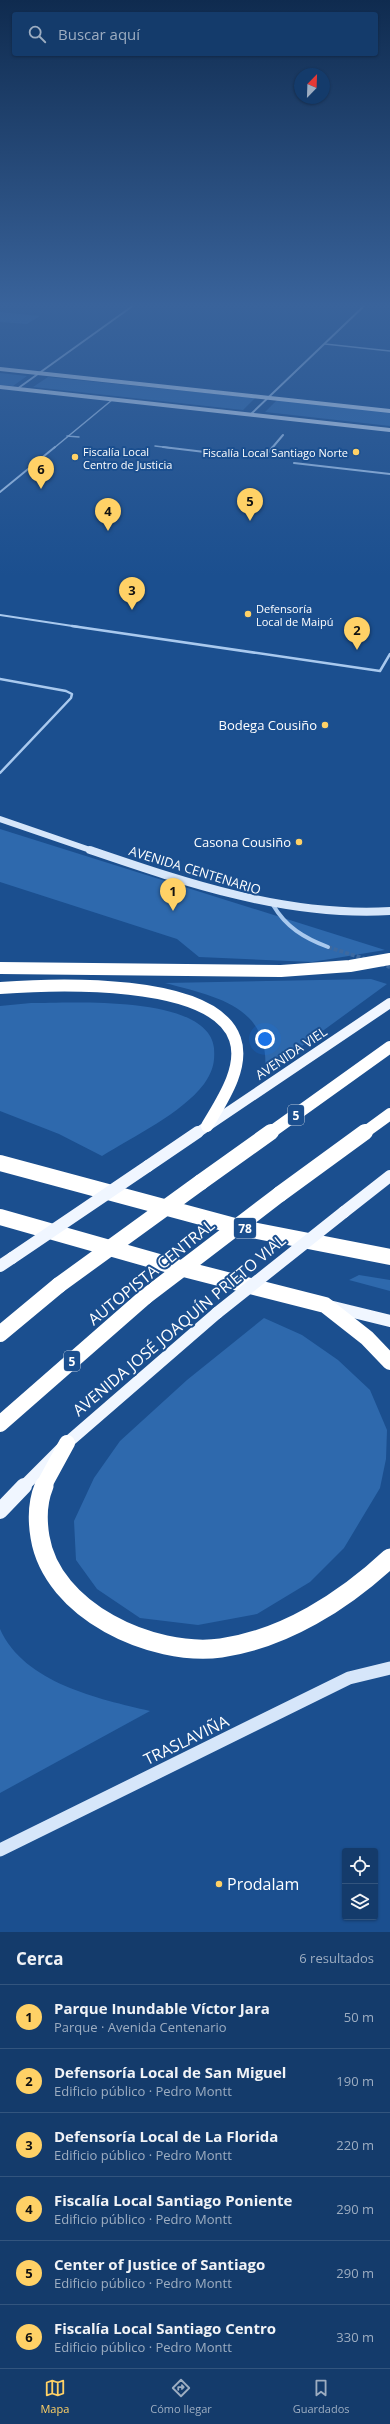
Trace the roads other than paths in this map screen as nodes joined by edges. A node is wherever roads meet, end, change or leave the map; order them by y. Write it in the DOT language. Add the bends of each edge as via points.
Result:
graph roads {
  1 [pos="70,395"];
  2 [pos="242,395"];
  3 [pos="271,395"];
  4 [pos="268,398"];
  5 [pos="112,400"];
  6 [pos="390,411"];
  7 [pos="250,415"];
  8 [pos="390,430"];
  9 [pos="283,435"];
  10 [pos="67,436"];
  11 [pos="79,437"];
  12 [pos="155,446"];
  13 [pos="238,456"];
  14 [pos="265,456"];
  15 [pos="294,463"];
  16 [pos="390,474"];
  17 [pos="0,492"];
  18 [pos="0,615"];
  19 [pos="390,654"];
  20 [pos="0,679"];
  21 [pos="0,772"];
  22 [pos="0,819"];
  23 [pos="273,905"];
  24 [pos="390,911"];
  25 [pos="328,947"];
  26 [pos="390,960"];
  27 [pos="0,968"];
  28 [pos="0,988"];
  29 [pos="390,1003"];
  30 [pos="390,1047"];
  31 [pos="390,1114"];
  32 [pos="207,1126"];
  33 [pos="0,1163"];
  34 [pos="390,1176"];
  35 [pos="0,1217"];
  36 [pos="390,1257"];
  37 [pos="0,1266"];
  38 [pos="325,1304"];
  39 [pos="390,1321"];
  40 [pos="0,1334"];
  41 [pos="390,1362"];
  42 [pos="0,1424"];
  43 [pos="67,1443"];
  44 [pos="0,1511"];
  45 [pos="390,1558"];
  46 [pos="390,1668"];
  47 [pos="0,1850"];
  1 -- 5 [label="street"];
  2 -- 4 [label="street"];
  3 -- 4 [label="street"];
  4 -- 6 [label="street"];
  4 -- 7 [label="street"];
  5 -- 7 [label="street"];
  5 -- 10 [label="lane"];
  7 -- 8 [label="street"];
  9 -- 14 [label="street"];
  10 -- 11 [label="lane"];
  10 -- 17 [label="lane"];
  12 -- 13 [label="lane"];
  15 -- 16 [label="lane"];
  18 -- 19 [label="lane" via="380,671"];
  20 -- 21 [label="lane" via="59,689 72,694"];
  22 -- 23 [label="street, AVENIDA CENTENARIO" via="142,868"];
  23 -- 24 [label="street, AVENIDA CENTENARIO" via="336,914"];
  23 -- 25 [label="street" via="290,929 300,936"];
  26 -- 27 [label="highway" via="282,971"];
  28 -- 32 [label="highway" via="63,986 144,990 184,998 217,1015 225,1022 235,1039 236,1061 229,1085"];
  29 -- 32 [label="main road, AVENIDA VIEL"];
  30 -- 40 [label="highway, 5, bridge" via="59,1285"];
  31 -- 42 [label="highway, AUTOPISTA CENTRAL / 5, bridge" via="145,1297"];
  32 -- 37 [label="main road, bridge"];
  33 -- 36 [label="highway, 78" via="266,1233"];
  34 -- 43 [label="main road, AVENIDA JOSÉ JOAQUÍN PRIETO VIAL, bridge" via="217,1313"];
  35 -- 38 [label="highway" via="180,1268"];
  38 -- 39 [label="main road"];
  38 -- 41 [label="highway" via="367,1338"];
  43 -- 44 [label="main road, AVENIDA JOSÉ JOAQUÍN PRIETO VIAL"];
  43 -- 45 [label="highway" via="43,1486 39,1504 37,1521 44,1551 51,1570 75,1600 92,1614 134,1634 169,1645 190,1648 215,1649 234,1646 277,1632 325,1609 359,1586"];
  46 -- 47 [label="street, TRASLAVIÑA" via="349,1678"];
}
